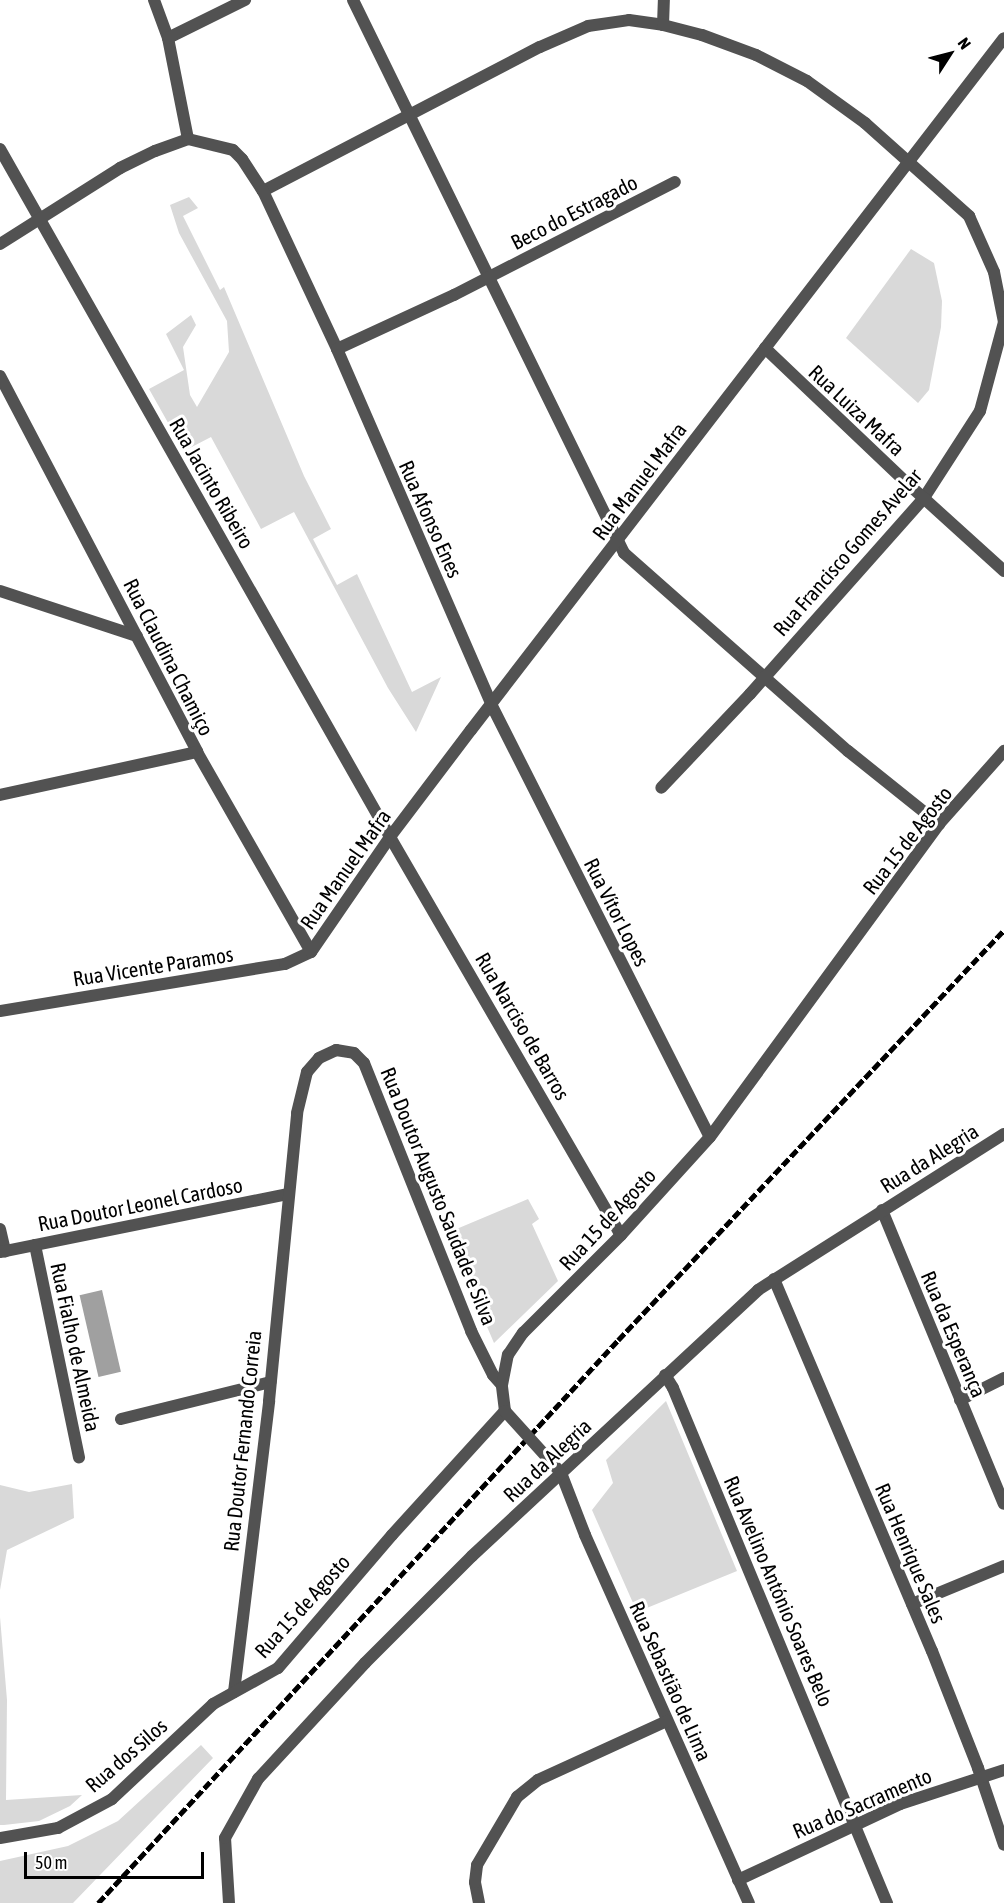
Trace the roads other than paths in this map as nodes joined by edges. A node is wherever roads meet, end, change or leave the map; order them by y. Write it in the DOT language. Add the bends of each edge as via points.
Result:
graph roads {
  1 [pos="154,0"];
  2 [pos="245,0"];
  3 [pos="354,0"];
  4 [pos="664,0"];
  5 [pos="663,25"];
  6 [pos="168,38"];
  7 [pos="1004,38"];
  8 [pos="411,116"];
  9 [pos="188,139"];
  10 [pos="0,149"];
  11 [pos="908,161"];
  12 [pos="675,182"];
  13 [pos="263,191"];
  14 [pos="40,221"];
  15 [pos="0,244"];
  16 [pos="999,270"];
  17 [pos="489,276"];
  18 [pos="765,348"];
  19 [pos="337,349"];
  20 [pos="0,376"];
  21 [pos="924,498"];
  22 [pos="618,541"];
  23 [pos="1004,571"];
  24 [pos="0,591"];
  25 [pos="137,636"];
  26 [pos="765,677"];
  27 [pos="490,704"];
  28 [pos="1004,751"];
  29 [pos="197,752"];
  30 [pos="661,788"];
  31 [pos="0,795"];
  32 [pos="939,824"];
  33 [pos="390,837"];
  34 [pos="311,952"];
  35 [pos="0,1011"];
  36 [pos="1004,1134"];
  37 [pos="711,1137"];
  38 [pos="287,1194"];
  39 [pos="882,1210"];
  40 [pos="0,1230"];
  41 [pos="621,1235"];
  42 [pos="35,1245"];
  43 [pos="2,1252"];
  44 [pos="774,1279"];
  45 [pos="665,1375"];
  46 [pos="1004,1378"];
  47 [pos="270,1382"];
  48 [pos="502,1385"];
  49 [pos="960,1400"];
  50 [pos="505,1411"];
  51 [pos="121,1419"];
  52 [pos="80,1458"];
  53 [pos="561,1473"];
  54 [pos="1004,1504"];
  55 [pos="1004,1566"];
  56 [pos="912,1604"];
  57 [pos="234,1692"];
  58 [pos="667,1721"];
  59 [pos="1004,1770"];
  60 [pos="981,1777"];
  61 [pos="855,1824"];
  62 [pos="0,1838"];
  63 [pos="1004,1845"];
  64 [pos="738,1880"];
  65 [pos="229,1903"];
  66 [pos="479,1903"];
  67 [pos="749,1903"];
  68 [pos="887,1903"];
  1 -- 6 [label="street"];
  2 -- 6 [label="street"];
  3 -- 8 [label="street"];
  4 -- 5 [label="street"];
  5 -- 8 [label="street, Rua Francisco Gomes Avelar" via="629,20 588,26 540,47"];
  5 -- 11 [label="street, Rua Francisco Gomes Avelar" via="756,55 807,81 865,123"];
  6 -- 9 [label="street"];
  7 -- 11 [label="street, Rua Manuel Mafra"];
  8 -- 13 [label="street, Rua Francisco Gomes Avelar"];
  8 -- 17 [label="street"];
  9 -- 13 [label="street, Rua Afonso Enes" via="233,150"];
  9 -- 14 [label="street" via="120,168"];
  10 -- 14 [label="street, Rua Jacinto Ribeiro"];
  11 -- 16 [label="street, Rua Francisco Gomes Avelar" via="969,216"];
  11 -- 18 [label="street, Rua Manuel Mafra"];
  12 -- 17 [label="street, Beco do Estragado"];
  13 -- 19 [label="street, Rua Afonso Enes"];
  14 -- 15 [label="street"];
  14 -- 33 [label="street, Rua Jacinto Ribeiro"];
  16 -- 21 [label="street, Rua Francisco Gomes Avelar" via="1004,322 980,411"];
  17 -- 19 [label="street, Beco do Estragado"];
  17 -- 22 [label="street"];
  18 -- 21 [label="street, Rua Luiza Mafra"];
  18 -- 22 [label="street, Rua Manuel Mafra"];
  19 -- 27 [label="street, Rua Afonso Enes"];
  20 -- 25 [label="street, Rua Claudina Chamiço"];
  21 -- 23 [label="street, Rua Luiza Mafra"];
  21 -- 26 [label="street, Rua Francisco Gomes Avelar"];
  22 -- 26 [label="street" via="624,553"];
  22 -- 27 [label="street, Rua Manuel Mafra"];
  24 -- 25 [label="street"];
  25 -- 29 [label="street, Rua Claudina Chamiço"];
  26 -- 30 [label="street, Rua Francisco Gomes Avelar"];
  26 -- 32 [label="street"];
  27 -- 33 [label="street, Rua Manuel Mafra"];
  27 -- 37 [label="street, Rua Vítor Lopes"];
  28 -- 32 [label="street, Rua 15 de Agosto"];
  29 -- 31 [label="street"];
  29 -- 34 [label="street, Rua Claudina Chamiço"];
  32 -- 37 [label="street, Rua 15 de Agosto"];
  33 -- 34 [label="street, Rua Manuel Mafra"];
  33 -- 41 [label="street, Rua Narciso de Barros"];
  34 -- 35 [label="street, Rua Vicente Paramos" via="285,964"];
  36 -- 39 [label="street, Rua da Alegria"];
  37 -- 41 [label="street, Rua 15 de Agosto"];
  38 -- 42 [label="street, Rua Doutor Leonel Cardoso"];
  38 -- 47 [label="street, Rua Doutor Fernando Correia"];
  38 -- 48 [label="street, Rua Doutor Augusto Saudade e Silva" via="299,1102 308,1072 319,1058 336,1050 354,1053 364,1063 471,1331"];
  39 -- 44 [label="street, Rua da Alegria"];
  39 -- 49 [label="street, Rua da Esperança"];
  40 -- 43 [label="street"];
  41 -- 48 [label="street, Rua 15 de Agosto" via="523,1334 508,1355"];
  42 -- 43 [label="street, Rua Doutor Leonel Cardoso"];
  42 -- 52 [label="street, Rua Fialho de Almeida"];
  44 -- 45 [label="street, Rua da Alegria"];
  44 -- 56 [label="street, Rua Henrique Sales"];
  45 -- 53 [label="street, Rua da Alegria"];
  45 -- 61 [label="street, Rua Avelino António Soares Belo"];
  46 -- 49 [label="street"];
  47 -- 51 [label="street"];
  47 -- 57 [label="street, Rua Doutor Fernando Correia"];
  48 -- 50 [label="street, Rua 15 de Agosto"];
  49 -- 54 [label="street, Rua da Esperança"];
  50 -- 53 [label="street, bridge"];
  50 -- 57 [label="street, Rua 15 de Agosto" via="278,1668"];
  53 -- 58 [label="street, Rua Sebastião de Lima"];
  53 -- 65 [label="street, Rua da Alegria" via="365,1663 258,1779 225,1838"];
  55 -- 56 [label="street"];
  56 -- 60 [label="street, Rua Henrique Sales"];
  57 -- 62 [label="street, Rua dos Silos" via="213,1704 112,1799 58,1828"];
  58 -- 64 [label="street, Rua Sebastião de Lima"];
  58 -- 66 [label="street" via="537,1780 517,1797 477,1865"];
  59 -- 60 [label="street, Rua do Sacramento"];
  60 -- 61 [label="street, Rua do Sacramento" via="900,1804"];
  60 -- 63 [label="street, Rua Henrique Sales"];
  61 -- 64 [label="street, Rua do Sacramento"];
  61 -- 68 [label="street, Rua Avelino António Soares Belo"];
  64 -- 67 [label="street, Rua Sebastião de Lima"];
}
